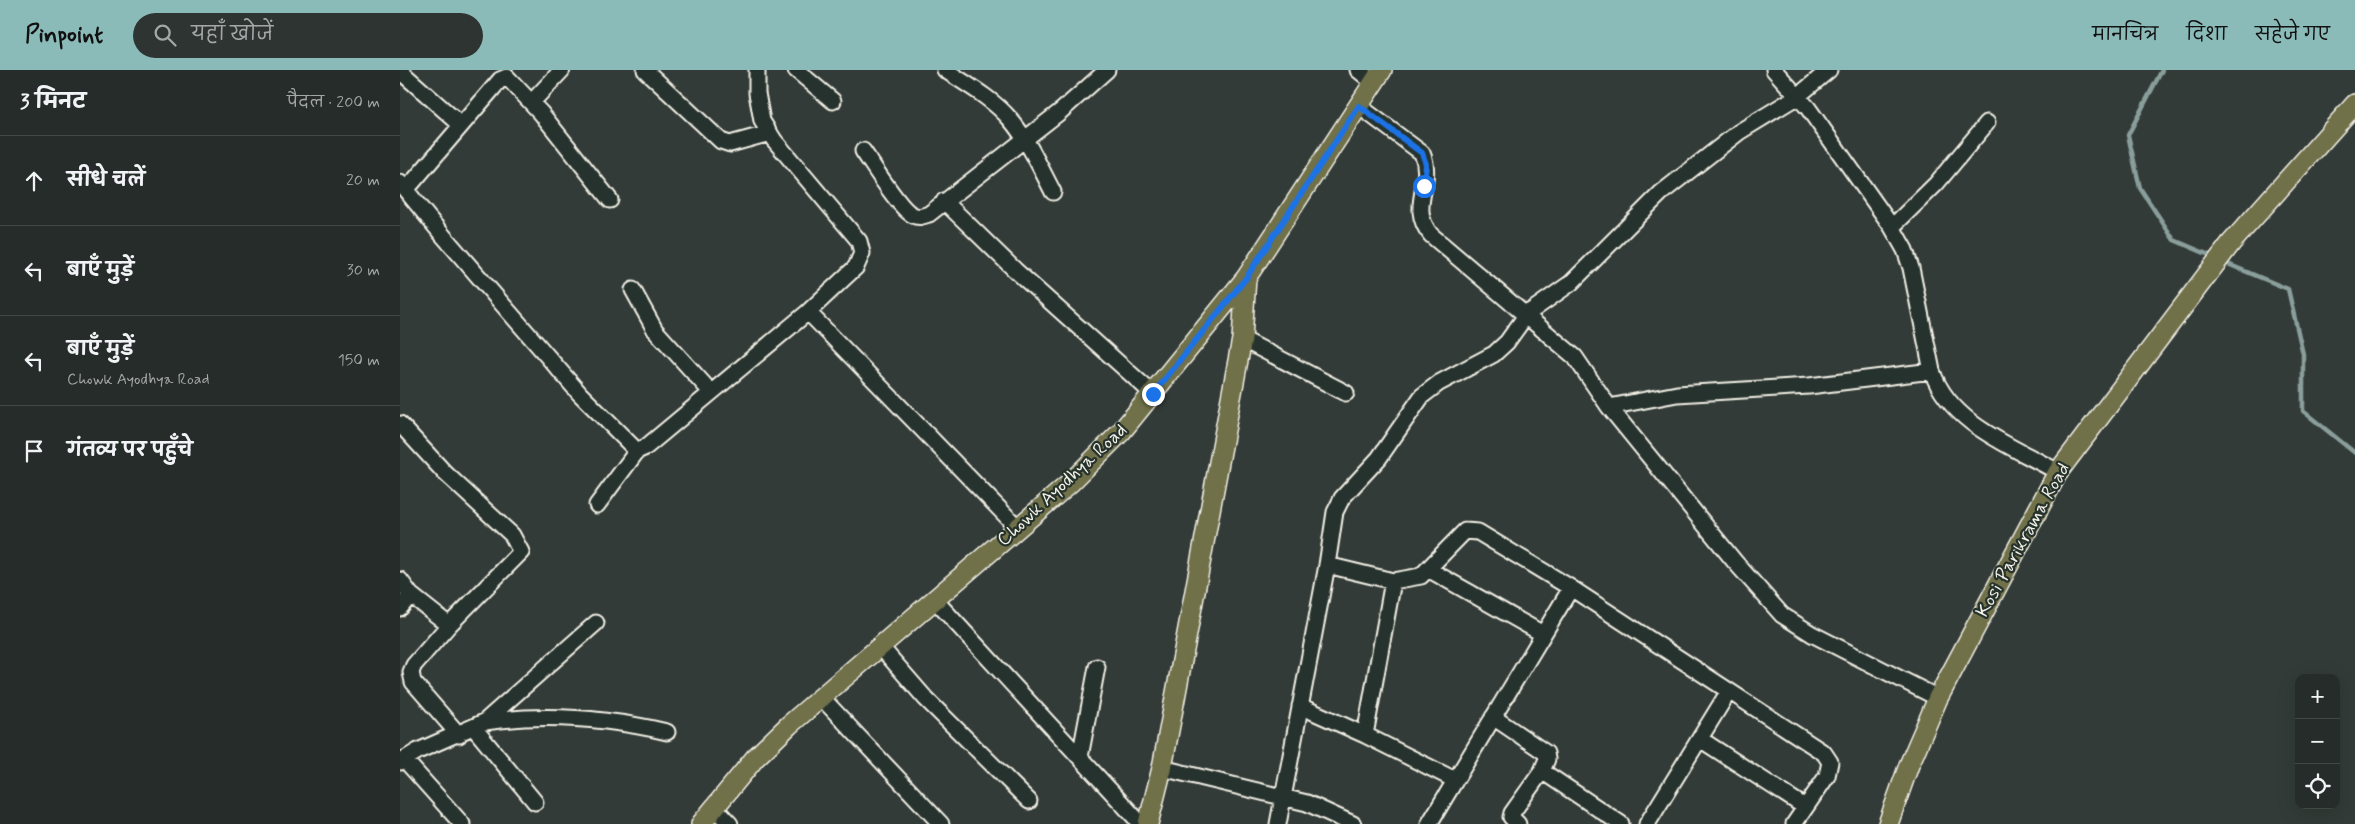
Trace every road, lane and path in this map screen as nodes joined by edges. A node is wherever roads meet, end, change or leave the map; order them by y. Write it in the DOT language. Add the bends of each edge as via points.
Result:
graph roads {
  1 [pos="562,70"];
  2 [pos="645,70"];
  3 [pos="757,70"];
  4 [pos="796,70"];
  5 [pos="945,70"];
  6 [pos="1107,70"];
  7 [pos="1358,70"];
  8 [pos="1774,70"];
  9 [pos="1830,70"];
  10 [pos="400,71"];
  11 [pos="1378,77"];
  12 [pos="1798,96"];
  13 [pos="832,101"];
  14 [pos="532,102"];
  15 [pos="2355,104"];
  16 [pos="1359,106"];
  17 [pos="1987,123"];
  18 [pos="461,125"];
  19 [pos="770,133"];
  20 [pos="1024,138"];
  21 [pos="863,151"];
  22 [pos="403,187"];
  23 [pos="1054,192"];
  24 [pos="610,200"];
  25 [pos="944,201"];
  26 [pos="1892,227"];
  27 [pos="1246,278"];
  28 [pos="632,290"];
  29 [pos="808,312"];
  30 [pos="1527,314"];
  31 [pos="1242,339"];
  32 [pos="1932,371"];
  33 [pos="711,392"];
  34 [pos="1346,393"];
  35 [pos="1153,394"];
  36 [pos="1609,407"];
  37 [pos="400,424"];
  38 [pos="637,451"];
  39 [pos="2058,472"];
  40 [pos="597,505"];
  41 [pos="1018,528"];
  42 [pos="1327,565"];
  43 [pos="1428,569"];
  44 [pos="400,580"];
  45 [pos="1392,581"];
  46 [pos="1571,588"];
  47 [pos="411,595"];
  48 [pos="934,599"];
  49 [pos="400,608"];
  50 [pos="596,623"];
  51 [pos="449,625"];
  52 [pos="1544,634"];
  53 [pos="880,646"];
  54 [pos="1097,667"];
  55 [pos="1730,691"];
  56 [pos="821,697"];
  57 [pos="1938,698"];
  58 [pos="1300,706"];
  59 [pos="1493,717"];
  60 [pos="479,725"];
  61 [pos="667,732"];
  62 [pos="1365,734"];
  63 [pos="459,735"];
  64 [pos="1700,739"];
  65 [pos="1080,757"];
  66 [pos="402,761"];
  67 [pos="1162,768"];
  68 [pos="1542,771"];
  69 [pos="1455,780"];
  70 [pos="1282,798"];
  71 [pos="1029,801"];
  72 [pos="535,802"];
  73 [pos="714,806"];
  74 [pos="1805,806"];
  75 [pos="939,823"];
  76 [pos="462,824"];
  77 [pos="701,824"];
  78 [pos="730,824"];
  79 [pos="1141,824"];
  80 [pos="1148,824"];
  81 [pos="1278,824"];
  82 [pos="1353,824"];
  83 [pos="1429,824"];
  84 [pos="1518,824"];
  85 [pos="1621,824"];
  86 [pos="1647,824"];
  87 [pos="1794,824"];
  88 [pos="1888,824"];
  1 -- 14 [label="street"];
  2 -- 19 [label="street" via="721,141 730,144"];
  3 -- 19 [label="street" via="758,105 762,121"];
  4 -- 13 [label="street"];
  5 -- 20 [label="street" via="1002,111"];
  6 -- 20 [label="street" via="1061,111"];
  7 -- 11 [label="street"];
  8 -- 12 [label="street"];
  9 -- 12 [label="street"];
  10 -- 18 [label="street"];
  11 -- 16 [label="main road, Chowk Ayodhya Road"];
  12 -- 26 [label="street"];
  12 -- 30 [label="street" via="1739,132 1661,193 1571,284"];
  14 -- 18 [label="street" via="507,77 500,80"];
  14 -- 24 [label="street"];
  15 -- 39 [label="main road, Kosi Parikrama Road" via="2231,243"];
  16 -- 27 [label="main road, Chowk Ayodhya Road"];
  16 -- 30 [label="street" via="1422,153 1426,164 1419,212 1422,225 1430,235"];
  17 -- 26 [label="street" via="1936,184"];
  18 -- 22 [label="street"];
  19 -- 29 [label="street" via="859,241 862,253 856,267"];
  20 -- 23 [label="street"];
  20 -- 25 [label="street"];
  21 -- 25 [label="street" via="911,215 928,214"];
  22 -- 38 [label="street" via="580,394"];
  25 -- 35 [label="street" via="1015,270"];
  26 -- 32 [label="street" via="1911,268"];
  27 -- 31 [label="main road"];
  27 -- 35 [label="main road, Chowk Ayodhya Road"];
  28 -- 33 [label="street" via="656,330"];
  29 -- 33 [label="street"];
  29 -- 41 [label="street"];
  30 -- 36 [label="street" via="1575,357"];
  30 -- 42 [label="street" via="1494,354 1438,383 1422,396 1384,452 1342,498 1335,512"];
  31 -- 34 [label="street"];
  31 -- 67 [label="main road"];
  32 -- 36 [label="street" via="1810,386 1677,394"];
  32 -- 39 [label="street" via="1950,404 1965,418"];
  33 -- 38 [label="street"];
  35 -- 41 [label="main road, Chowk Ayodhya Road" via="1070,483"];
  36 -- 57 [label="street" via="1734,562 1782,615 1804,630"];
  37 -- 51 [label="street" via="445,473 512,535 521,552"];
  38 -- 40 [label="street"];
  39 -- 57 [label="main road, Kosi Parikrama Road"];
  41 -- 48 [label="main road, Chowk Ayodhya Road"];
  42 -- 45 [label="street"];
  42 -- 58 [label="street"];
  43 -- 45 [label="street" via="1421,576"];
  43 -- 46 [label="street" via="1465,531 1471,530"];
  43 -- 52 [label="street"];
  44 -- 47 [label="street"];
  45 -- 62 [label="street"];
  46 -- 52 [label="street"];
  46 -- 55 [label="street"];
  47 -- 49 [label="street"];
  47 -- 51 [label="street"];
  48 -- 53 [label="main road, Chowk Ayodhya Road"];
  48 -- 65 [label="street"];
  50 -- 60 [label="street"];
  51 -- 63 [label="street" via="411,672 414,682"];
  52 -- 59 [label="street"];
  53 -- 56 [label="main road, Chowk Ayodhya Road"];
  53 -- 71 [label="street" via="926,699"];
  54 -- 65 [label="street"];
  55 -- 64 [label="street"];
  55 -- 74 [label="street" via="1824,753 1830,762 1827,776"];
  56 -- 73 [label="main road, Chowk Ayodhya Road" via="755,758"];
  56 -- 75 [label="street"];
  57 -- 88 [label="main road, Kosi Parikrama Road"];
  58 -- 62 [label="street"];
  58 -- 70 [label="street"];
  59 -- 68 [label="street" via="1546,753"];
  59 -- 69 [label="street"];
  60 -- 61 [label="street" via="536,717 599,719"];
  60 -- 63 [label="street"];
  60 -- 72 [label="street"];
  62 -- 69 [label="street"];
  63 -- 66 [label="street"];
  64 -- 74 [label="street"];
  64 -- 86 [label="street"];
  65 -- 79 [label="street"];
  66 -- 76 [label="street"];
  67 -- 70 [label="street"];
  67 -- 80 [label="main road"];
  68 -- 84 [label="street" via="1512,813 1511,818"];
  68 -- 85 [label="street"];
  69 -- 83 [label="street"];
  70 -- 81 [label="street"];
  70 -- 82 [label="street" via="1307,802"];
  73 -- 77 [label="main road, Chowk Ayodhya Road"];
  73 -- 78 [label="street"];
  74 -- 87 [label="street"];
}
